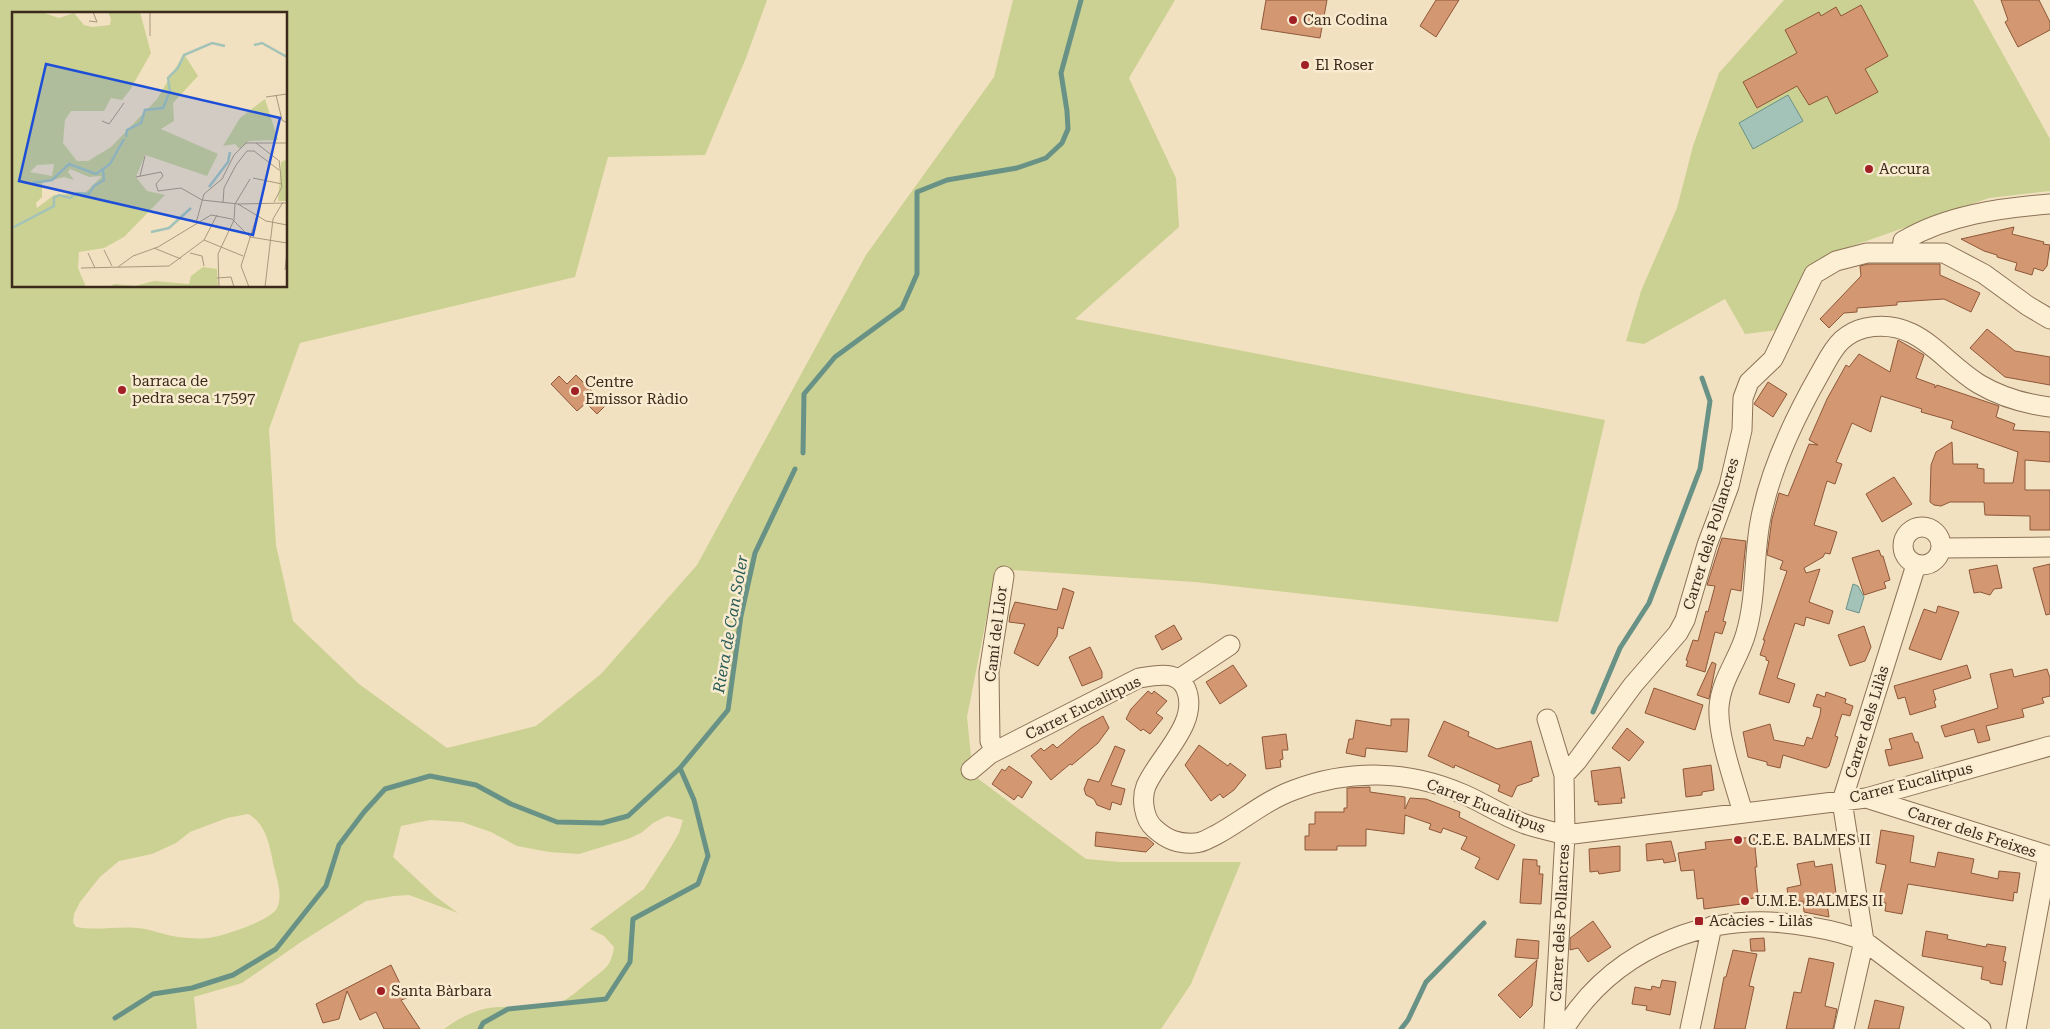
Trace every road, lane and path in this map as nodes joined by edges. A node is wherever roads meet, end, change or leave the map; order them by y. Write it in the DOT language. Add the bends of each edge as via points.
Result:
graph roads {
  1 [pos="2050,204"];
  2 [pos="1902,252"];
  3 [pos="2050,319"];
  4 [pos="2050,407"];
  5 [pos="2050,547"];
  6 [pos="1942,548"];
  7 [pos="1916,565"];
  8 [pos="1004,576"];
  9 [pos="1230,645"];
  10 [pos="1179,679"];
  11 [pos="1547,719"];
  12 [pos="2050,746"];
  13 [pos="995,751"];
  14 [pos="970,770"];
  15 [pos="1564,775"];
  16 [pos="1866,798"];
  17 [pos="1842,801"];
  18 [pos="1743,813"];
  19 [pos="1565,834"];
  20 [pos="2049,856"];
  21 [pos="1712,926"];
  22 [pos="1864,941"];
  23 [pos="1554,1029"];
  24 [pos="1564,1029"];
  25 [pos="1690,1029"];
  26 [pos="1844,1029"];
  27 [pos="1982,1029"];
  28 [pos="2016,1029"];
  1 -- 2 [label="street" via="1990,210 1935,226 1904,241"];
  2 -- 3 [label="street, Carrer dels Pollancres" via="1944,253 1984,274"];
  2 -- 15 [label="street, Carrer dels Pollancres" via="1867,253 1836,261 1814,274 1773,359 1749,382 1743,398 1742,430 1729,486 1685,620"];
  4 -- 18 [label="street" via="2028,404 1994,392 1966,375 1928,342 1896,328 1883,326 1854,331 1834,350 1796,417 1768,490 1760,519 1746,635 1721,690 1718,708 1720,729"];
  5 -- 6 [label="street"];
  6 -- 7 [label="street" via="1933,563"];
  6 -- 7 [label="street" via="1939,536 1930,528 1912,530 1903,546 1906,558"];
  7 -- 17 [label="street, Carrer dels Lilàs"];
  8 -- 13 [label="street, Camí del Llor" via="989,672 990,741"];
  9 -- 10 [label="street"];
  10 -- 13 [label="street, Carrer Eucalitpus" via="1161,674 1139,678"];
  10 -- 19 [label="street, Carrer Eucalitpus" via="1184,684 1190,705 1187,719 1146,787 1144,807 1149,823 1173,841 1200,843 1281,795 1310,784 1360,774 1435,783 1524,824"];
  11 -- 15 [label="street"];
  12 -- 16 [label="street, Carrer Eucalitpus"];
  13 -- 14 [label="street, Carrer Eucalitpus"];
  15 -- 19 [label="street, Carrer dels Pollancres"];
  16 -- 17 [label="street, Carrer Eucalitpus"];
  16 -- 20 [label="street, Carrer dels Freixes"];
  17 -- 18 [label="street, Carrer Eucalitpus"];
  17 -- 22 [label="street, Carrer dels Lilàs"];
  18 -- 19 [label="street, Carrer Eucalitpus"];
  19 -- 23 [label="street, Carrer dels Pollancres"];
  20 -- 28 [label="street"];
  21 -- 22 [label="street" via="1785,921 1849,934"];
  21 -- 24 [label="street" via="1685,933 1635,957 1605,980"];
  21 -- 25 [label="street"];
  22 -- 26 [label="street, Carrer dels Lilàs"];
  22 -- 27 [label="street"];
}
